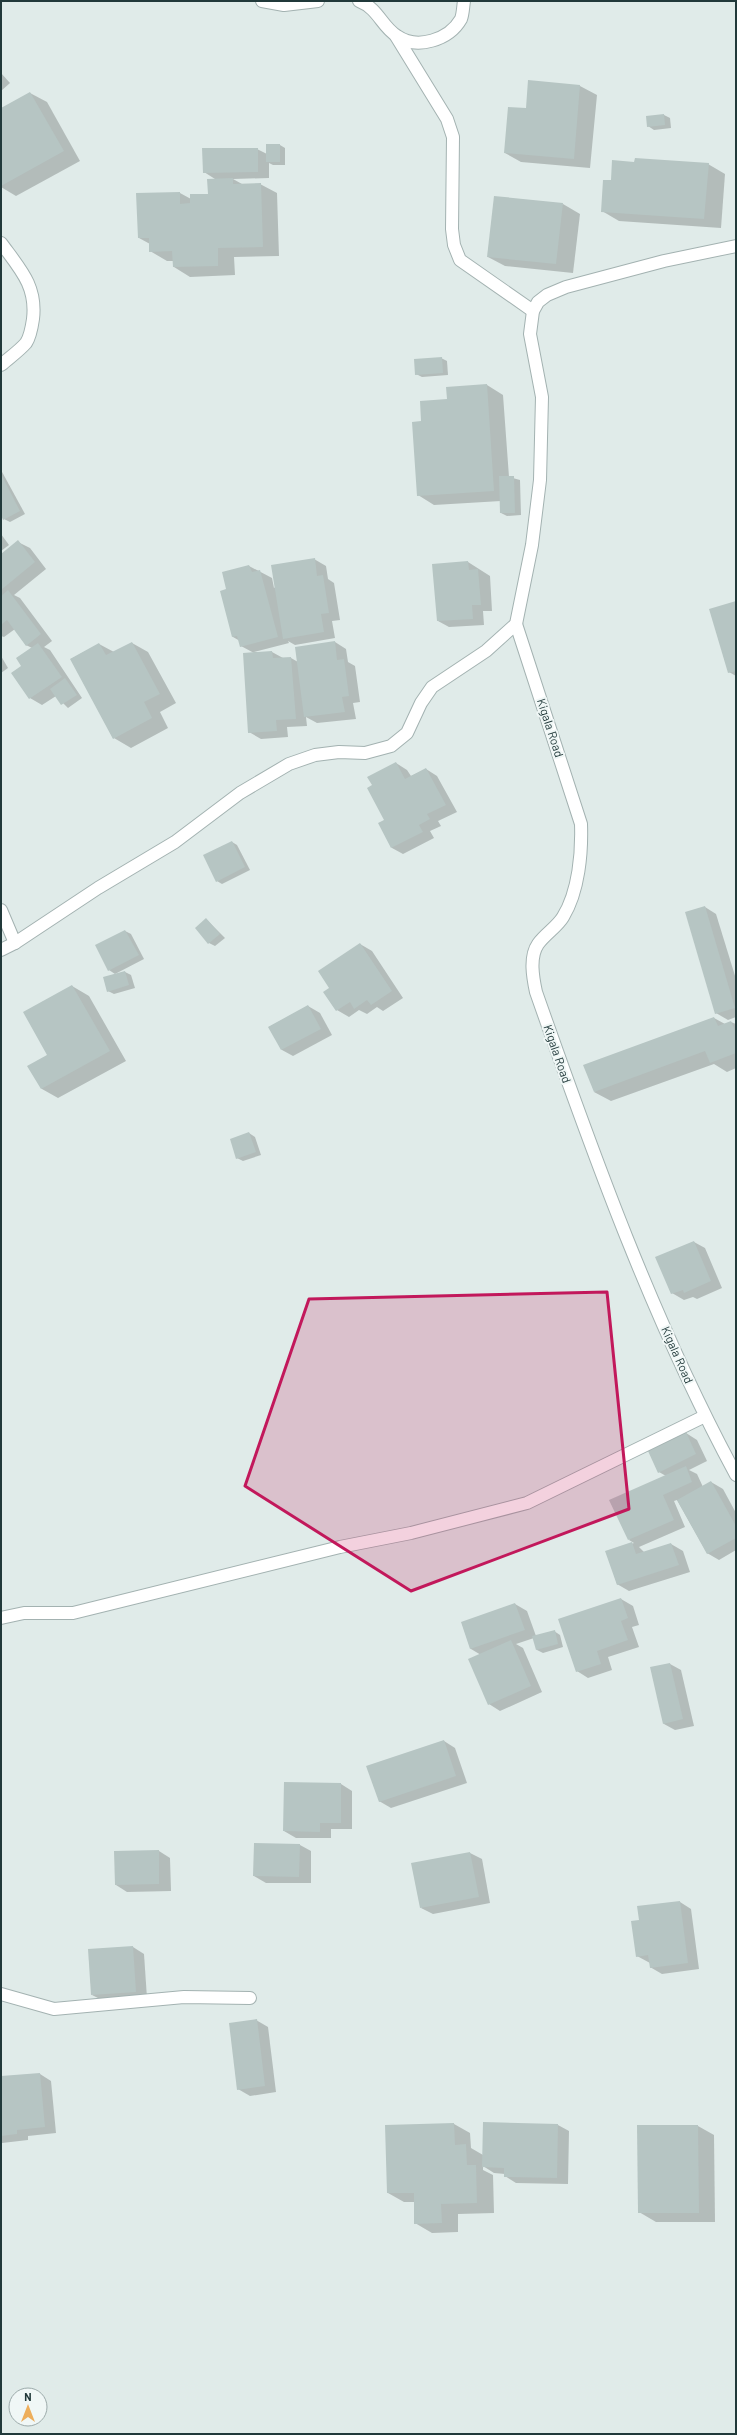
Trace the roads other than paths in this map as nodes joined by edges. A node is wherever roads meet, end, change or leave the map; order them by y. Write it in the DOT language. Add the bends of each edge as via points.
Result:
graph roads {
  1 [pos="262,1"];
  2 [pos="318,1"];
  3 [pos="359,1"];
  4 [pos="464,1"];
  5 [pos="396,36"];
  6 [pos="1,243"];
  7 [pos="736,246"];
  8 [pos="533,312"];
  9 [pos="1,366"];
  10 [pos="516,624"];
  11 [pos="1,910"];
  12 [pos="15,943"];
  13 [pos="1,950"];
  14 [pos="705,1416"];
  15 [pos="736,1475"];
  16 [pos="1,1618"];
  17 [pos="1,1994"];
  18 [pos="250,1998"];
  1 -- 2 [label="street" via="284,5"];
  3 -- 5 [label="street" via="369,5"];
  4 -- 5 [label="street" via="462,18 442,37 422,43 411,43"];
  5 -- 8 [label="street" via="447,119 453,137 452,229 454,245 460,260"];
  6 -- 9 [label="street" via="27,280 33,295 34,310 27,342"];
  7 -- 8 [label="street" via="664,261 566,287 543,298"];
  8 -- 10 [label="street" via="530,334 542,397 540,480 532,545"];
  10 -- 12 [label="street" via="486,651 432,686 407,733 391,746 365,753 314,755 289,764 240,793 175,842 98,888"];
  10 -- 14 [label="street, Kigala Road" via="581,824 581,846 572,894 563,916 537,945 533,961 536,992 597,1167"];
  11 -- 12 [label="street"];
  12 -- 13 [label="street"];
  14 -- 15 [label="street, Kigala Road"];
  14 -- 16 [label="street" via="527,1503 73,1613 24,1613"];
  17 -- 18 [label="street" via="54,2009 184,1997"];
}
